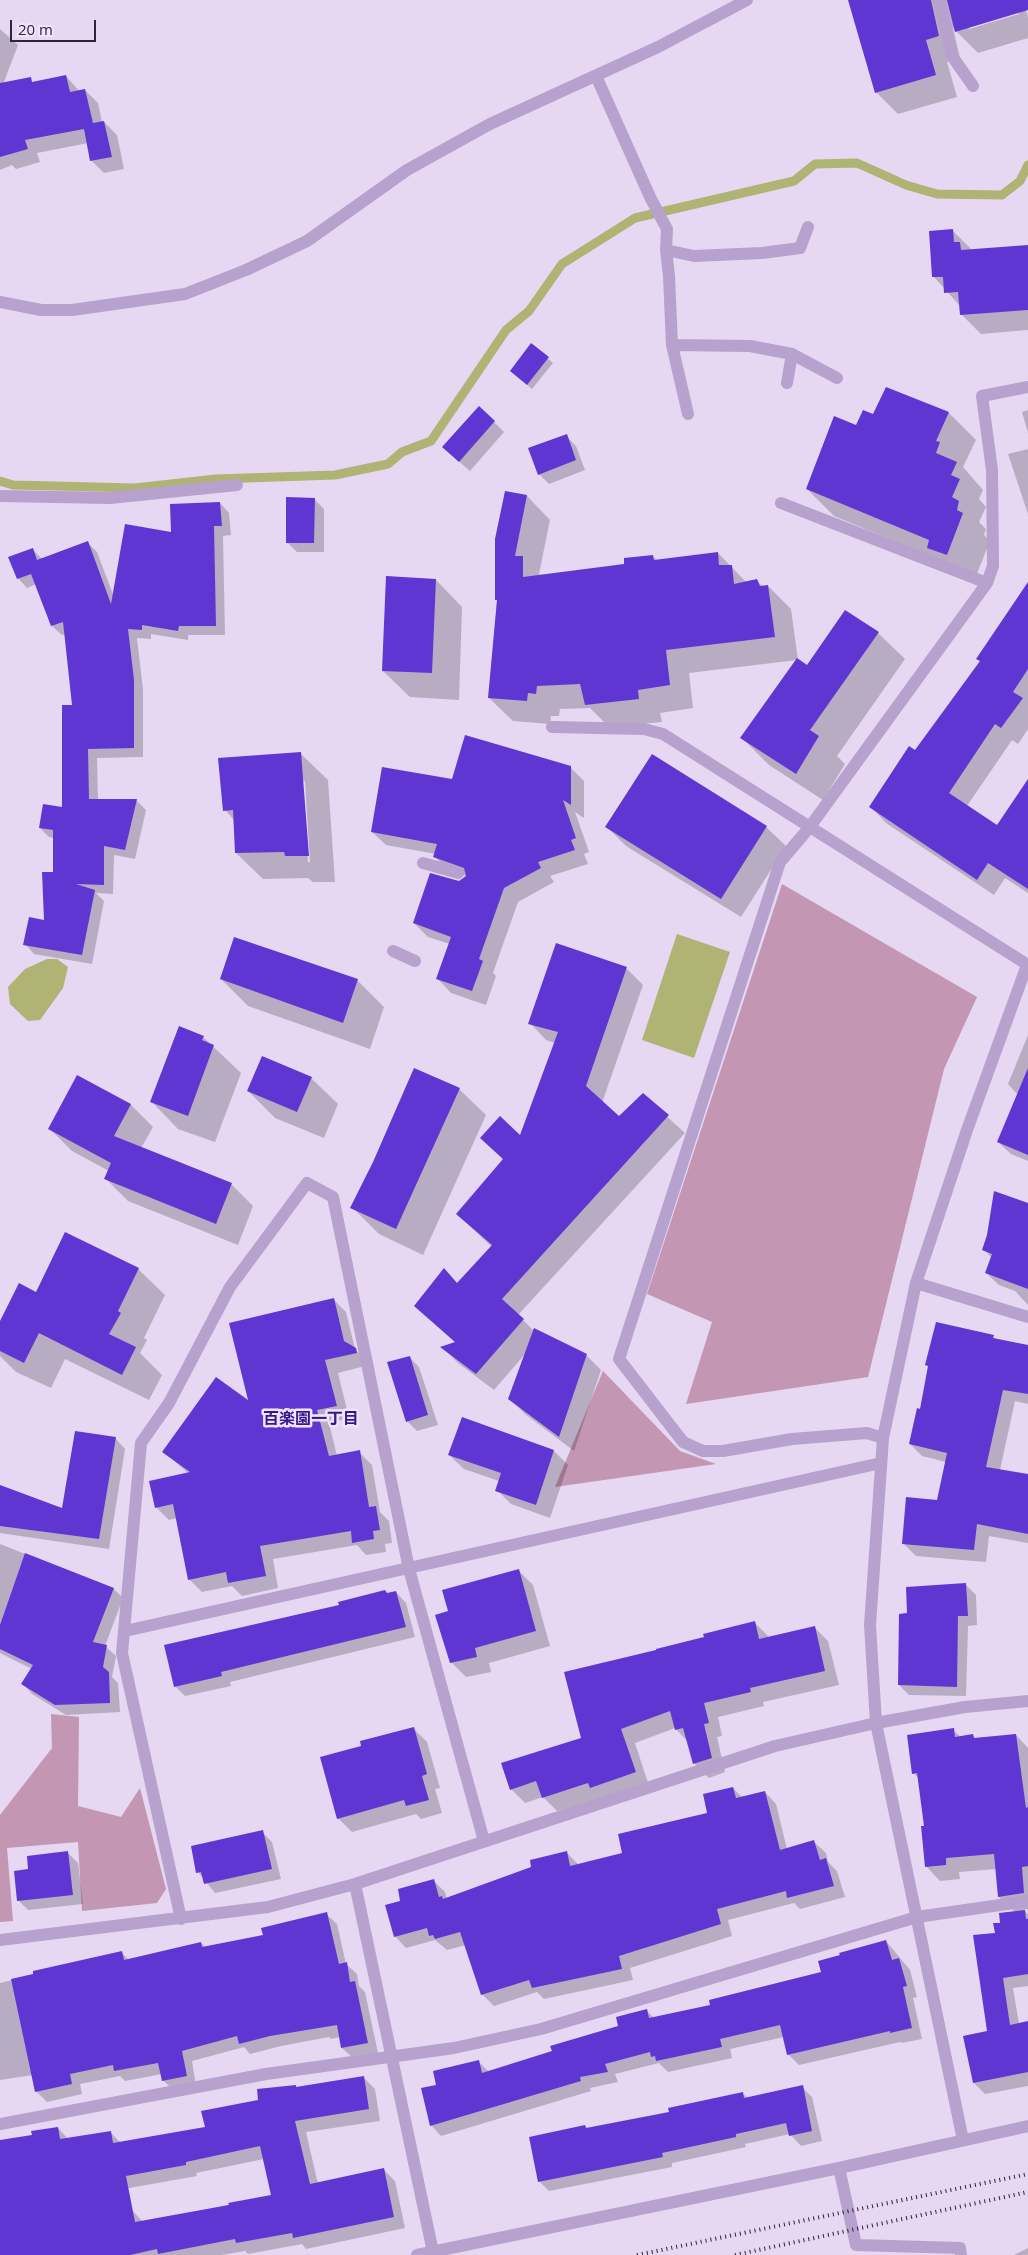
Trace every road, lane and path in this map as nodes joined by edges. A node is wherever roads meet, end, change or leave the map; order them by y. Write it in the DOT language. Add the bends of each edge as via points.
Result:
graph roads {
  1 [pos="747,0"];
  2 [pos="939,0"];
  3 [pos="596,76"];
  4 [pos="973,86"];
  5 [pos="808,227"];
  6 [pos="666,250"];
  7 [pos="0,302"];
  8 [pos="672,345"];
  9 [pos="792,354"];
  10 [pos="837,378"];
  11 [pos="787,383"];
  12 [pos="1028,387"];
  13 [pos="688,414"];
  14 [pos="236,485"];
  15 [pos="0,496"];
  16 [pos="781,503"];
  17 [pos="987,583"];
  18 [pos="552,727"];
  19 [pos="810,828"];
  20 [pos="423,863"];
  21 [pos="458,873"];
  22 [pos="393,951"];
  23 [pos="416,961"];
  24 [pos="1027,965"];
  25 [pos="916,1283"];
  26 [pos="1028,1317"];
  27 [pos="883,1438"];
  28 [pos="881,1463"];
  29 [pos="409,1569"];
  30 [pos="125,1631"];
  31 [pos="1028,1701"];
  32 [pos="876,1723"];
  33 [pos="484,1841"];
  34 [pos="355,1884"];
  35 [pos="1028,1901"];
  36 [pos="917,1917"];
  37 [pos="181,1919"];
  38 [pos="0,1940"];
  39 [pos="390,2057"];
  40 [pos="0,2124"];
  41 [pos="1028,2126"];
  42 [pos="963,2140"];
  43 [pos="839,2168"];
  44 [pos="433,2252"];
  45 [pos="961,2252"];
  46 [pos="417,2255"];
  1 -- 3 [label="street" via="658,48"];
  2 -- 4 [label="street" via="952,56"];
  3 -- 6 [label="street" via="650,197 668,229"];
  3 -- 7 [label="street" via="490,124 407,170 307,241 194,291 72,310 41,310"];
  5 -- 6 [label="street" via="800,248 694,256"];
  6 -- 8 [label="street"];
  8 -- 9 [label="street" via="750,346"];
  8 -- 13 [label="street"];
  9 -- 10 [label="street"];
  9 -- 11 [label="street"];
  12 -- 17 [label="street" via="982,396 992,470 993,566"];
  14 -- 15 [label="street" via="110,498"];
  16 -- 17 [label="street"];
  17 -- 19 [label="street"];
  18 -- 19 [label="street" via="644,729 664,734"];
  19 -- 24 [label="street"];
  19 -- 27 [label="street" via="780,862 619,1358 682,1442 703,1451 723,1451 792,1439 867,1434"];
  20 -- 21 [label="street"];
  22 -- 23 [label="street"];
  24 -- 25 [label="street"];
  25 -- 26 [label="street"];
  25 -- 27 [label="street"];
  27 -- 28 [label="street"];
  28 -- 29 [label="street"];
  28 -- 32 [label="street" via="870,1625"];
  29 -- 30 [label="street"];
  29 -- 30 [label="street" via="333,1197 307,1183 230,1287 169,1403 141,1443"];
  29 -- 33 [label="street"];
  30 -- 37 [label="street" via="122,1653"];
  31 -- 32 [label="street" via="965,1707"];
  32 -- 33 [label="street" via="775,1746"];
  32 -- 36 [label="street"];
  33 -- 34 [label="street"];
  34 -- 37 [label="street" via="268,1907"];
  34 -- 39 [label="street"];
  35 -- 36 [label="street"];
  36 -- 39 [label="street" via="541,2029 454,2048"];
  36 -- 42 [label="street"];
  37 -- 38 [label="street"];
  39 -- 40 [label="street" via="266,2074"];
  39 -- 44 [label="street"];
  41 -- 42 [label="street"];
  42 -- 43 [label="street"];
  43 -- 44 [label="street"];
  43 -- 45 [label="street" via="856,2245"];
  44 -- 46 [label="street"];
}
